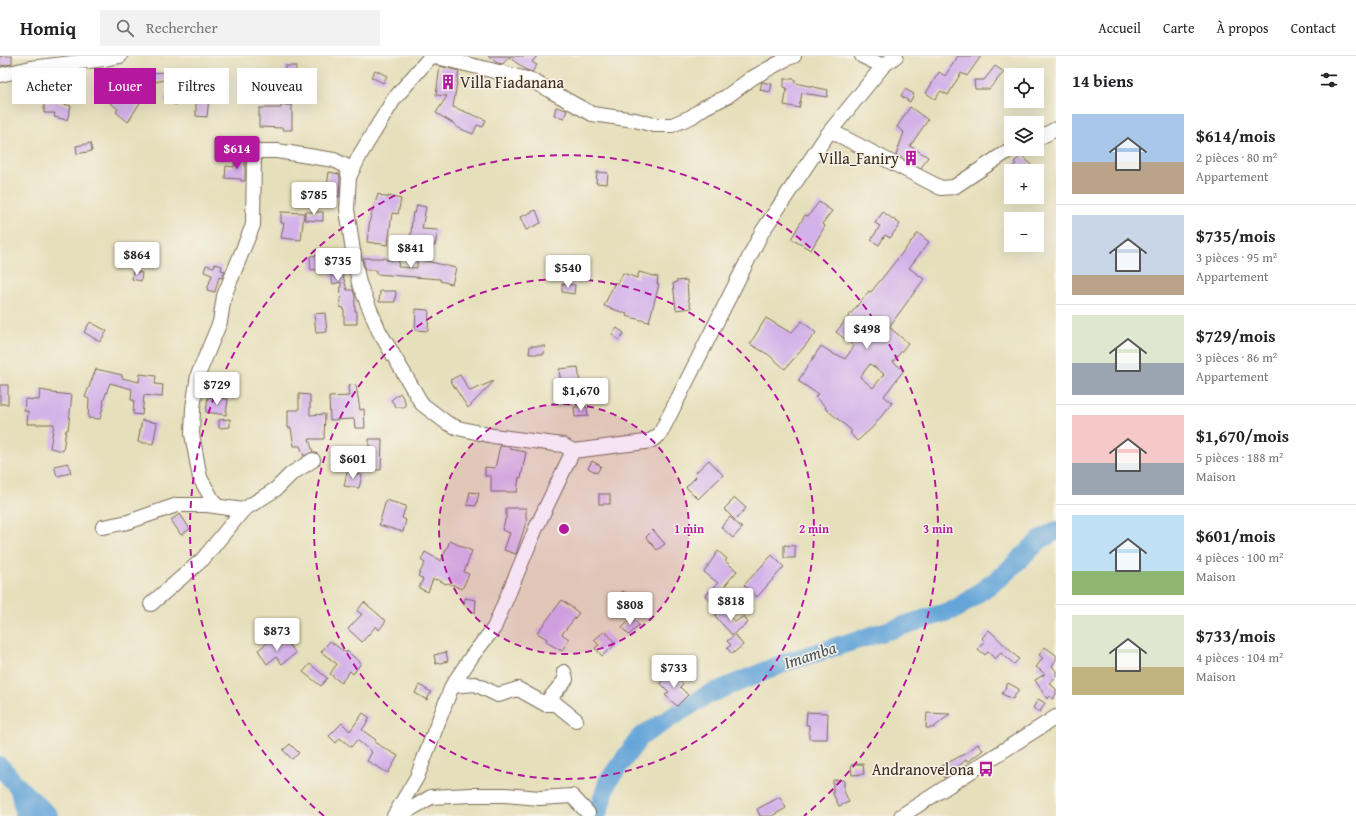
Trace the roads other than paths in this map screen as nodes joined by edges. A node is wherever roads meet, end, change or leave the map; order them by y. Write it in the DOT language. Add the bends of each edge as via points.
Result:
graph roads {
  1 [pos="120,56"];
  2 [pos="432,56"];
  3 [pos="794,56"];
  4 [pos="862,56"];
  5 [pos="896,56"];
  6 [pos="882,66"];
  7 [pos="0,75"];
  8 [pos="1056,129"];
  9 [pos="831,131"];
  10 [pos="1044,135"];
  11 [pos="1004,154"];
  12 [pos="349,177"];
  13 [pos="573,451"];
  14 [pos="313,460"];
  15 [pos="216,506"];
  16 [pos="243,510"];
  17 [pos="103,528"];
  18 [pos="151,604"];
  19 [pos="564,672"];
  20 [pos="452,686"];
  21 [pos="545,704"];
  22 [pos="1056,718"];
  23 [pos="576,720"];
  24 [pos="588,813"];
  25 [pos="394,816"];
  26 [pos="399,816"];
  27 [pos="901,816"];
  1 -- 7 [label="street" via="31,68"];
  2 -- 3 [label="street" via="531,80 592,114 654,125 672,124 691,117 726,97 752,78"];
  2 -- 12 [label="street" via="394,99"];
  4 -- 6 [label="street"];
  5 -- 6 [label="street"];
  6 -- 9 [label="street"];
  8 -- 10 [label="street"];
  9 -- 11 [label="street" via="941,188 954,187"];
  9 -- 13 [label="street" via="762,232 660,434 645,442"];
  12 -- 13 [label="street" via="347,209 359,283 379,331 422,404 458,428 493,436 563,445"];
  12 -- 15 [label="street" via="346,166 334,160 277,151 254,153 253,224 224,296 220,322 198,376 192,408 192,434 200,478"];
  13 -- 20 [label="street" via="536,528 494,628"];
  14 -- 16 [label="street" via="291,474 276,490"];
  15 -- 16 [label="street"];
  15 -- 17 [label="street" via="177,505"];
  16 -- 18 [label="street" via="203,559"];
  19 -- 21 [label="street" via="566,679"];
  20 -- 21 [label="street" via="475,684 498,695 518,689"];
  20 -- 25 [label="street" via="417,777"];
  21 -- 23 [label="street" via="556,704"];
  22 -- 27 [label="street"];
  24 -- 26 [label="street" via="572,796 540,798 471,795 431,797"];
}
